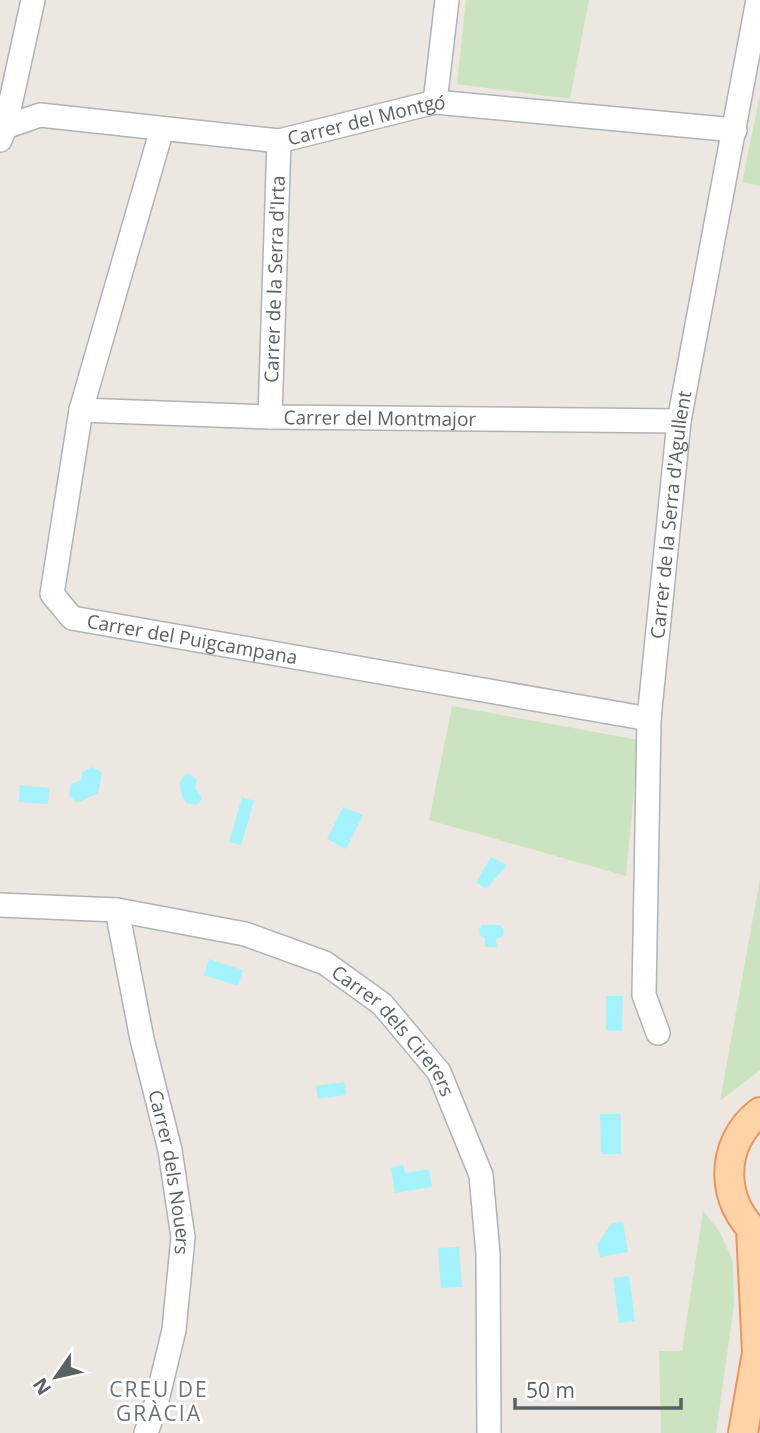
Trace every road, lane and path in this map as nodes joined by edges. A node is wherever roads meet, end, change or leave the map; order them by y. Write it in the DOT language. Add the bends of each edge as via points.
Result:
graph roads {
  1 [pos="33,0"];
  2 [pos="447,0"];
  3 [pos="758,0"];
  4 [pos="435,102"];
  5 [pos="162,129"];
  6 [pos="735,130"];
  7 [pos="2,132"];
  8 [pos="279,141"];
  9 [pos="81,411"];
  10 [pos="270,417"];
  11 [pos="679,421"];
  12 [pos="649,719"];
  13 [pos="0,905"];
  14 [pos="117,910"];
  15 [pos="659,1033"];
  16 [pos="760,1112"];
  17 [pos="755,1232"];
  18 [pos="758,1350"];
  19 [pos="146,1433"];
  20 [pos="489,1433"];
  21 [pos="743,1433"];
  1 -- 7 [label="street"];
  2 -- 4 [label="street"];
  3 -- 6 [label="street, Carrer de la Serra d'Agullent"];
  4 -- 6 [label="street, Carrer del Montgó"];
  4 -- 8 [label="street, Carrer del Montgó"];
  5 -- 7 [label="street, Carrer del Montgó" via="40,115"];
  5 -- 8 [label="street, Carrer del Montgó"];
  5 -- 9 [label="street, Carrer del Puigcampana"];
  6 -- 11 [label="street, Carrer de la Serra d'Agullent"];
  8 -- 10 [label="street, Carrer de la Serra d'Irta"];
  9 -- 10 [label="street, Carrer del Montmajor"];
  9 -- 12 [label="street, Carrer del Puigcampana" via="52,594 72,618"];
  10 -- 11 [label="street, Carrer del Montmajor"];
  11 -- 12 [label="street, Carrer de la Serra d'Agullent"];
  12 -- 15 [label="street, Carrer de la Serra d'Agullent" via="644,995"];
  13 -- 14 [label="street, Carrer dels Cirerers"];
  14 -- 19 [label="street, Carrer dels Nouers" via="170,1150 183,1237 174,1329"];
  14 -- 20 [label="street, Carrer dels Cirerers" via="245,934 325,963 382,1004 439,1072 481,1175 488,1254"];
  16 -- 17 [label="main road" via="736,1140 729,1163 729,1186 737,1209"];
  17 -- 18 [label="main road"];
  18 -- 21 [label="main road"];
}
